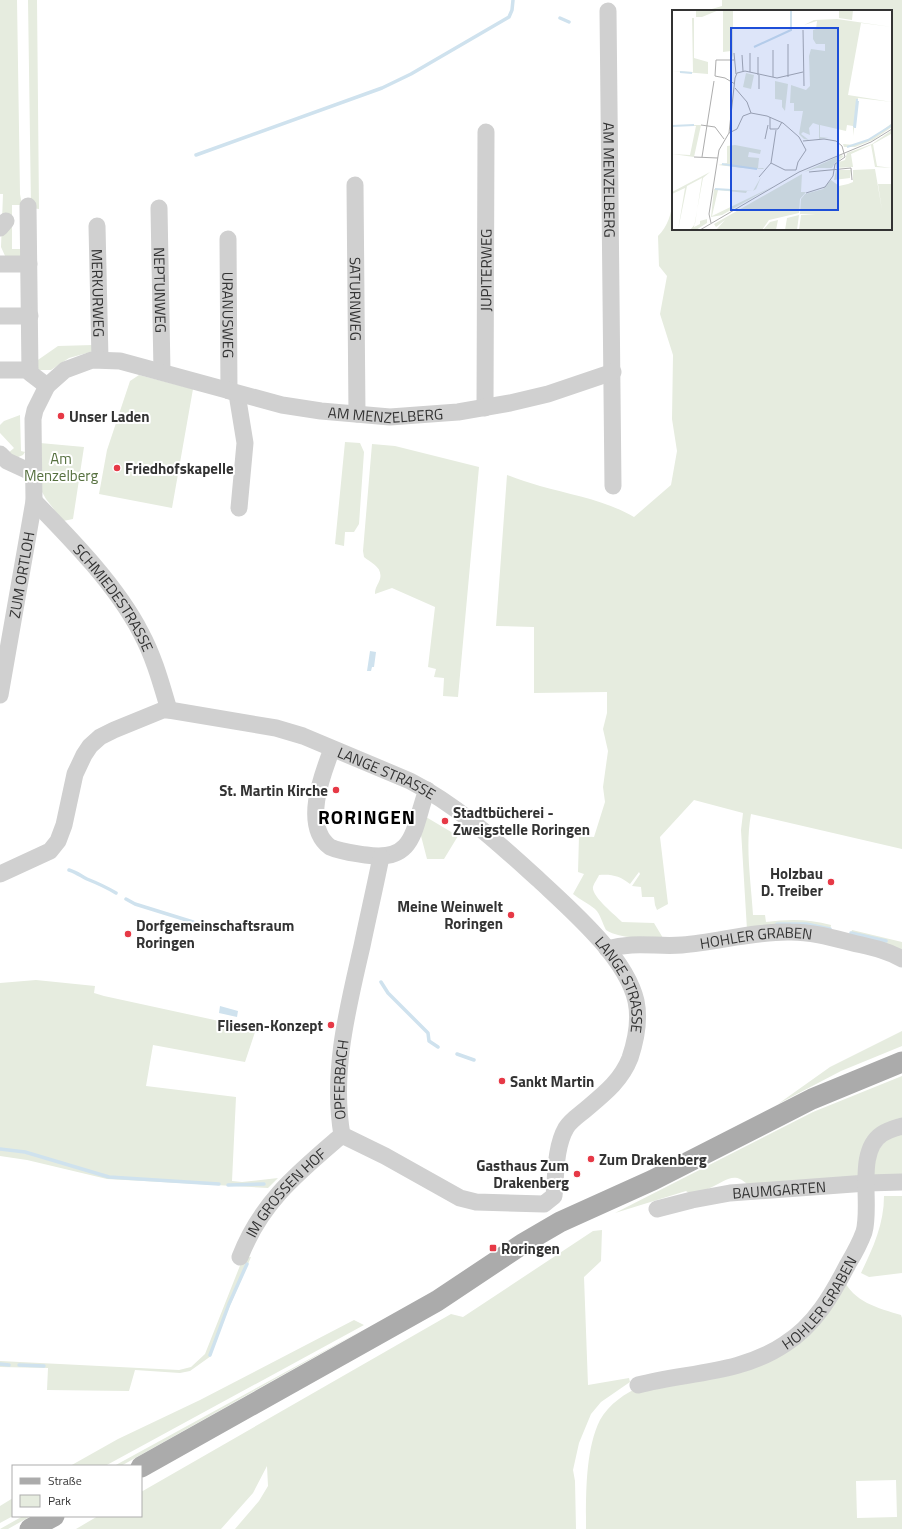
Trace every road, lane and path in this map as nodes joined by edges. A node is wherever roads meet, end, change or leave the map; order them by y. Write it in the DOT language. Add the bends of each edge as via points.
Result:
graph roads {
  1 [pos="608,11"];
  2 [pos="486,132"];
  3 [pos="355,185"];
  4 [pos="28,206"];
  5 [pos="159,208"];
  6 [pos="97,226"];
  7 [pos="228,239"];
  8 [pos="0,264"];
  9 [pos="29,264"];
  10 [pos="0,316"];
  11 [pos="30,316"];
  12 [pos="100,359"];
  13 [pos="0,370"];
  14 [pos="30,370"];
  15 [pos="162,372"];
  16 [pos="613,372"];
  17 [pos="47,386"];
  18 [pos="233,392"];
  19 [pos="485,408"];
  20 [pos="358,414"];
  21 [pos="0,454"];
  22 [pos="33,473"];
  23 [pos="613,486"];
  24 [pos="34,501"];
  25 [pos="239,508"];
  26 [pos="0,695"];
  27 [pos="170,710"];
  28 [pos="332,749"];
  29 [pos="427,790"];
  30 [pos="381,857"];
  31 [pos="0,874"];
  32 [pos="607,949"];
  33 [pos="902,959"];
  34 [pos="902,1062"];
  35 [pos="902,1126"];
  36 [pos="342,1135"];
  37 [pos="902,1182"];
  38 [pos="867,1183"];
  39 [pos="544,1204"];
  40 [pos="657,1209"];
  41 [pos="240,1257"];
  42 [pos="638,1385"];
  43 [pos="142,1466"];
  44 [pos="52,1517"];
  45 [pos="30,1529"];
  1 -- 16 [label="street, AM MENZELBERG"];
  2 -- 19 [label="street, JUPITERWEG"];
  3 -- 20 [label="street, SATURNWEG"];
  4 -- 9 [label="street"];
  5 -- 15 [label="street, NEPTUNWEG"];
  6 -- 12 [label="street, MERKURWEG"];
  7 -- 18 [label="street, URANUSWEG"];
  8 -- 9 [label="street"];
  9 -- 11 [label="street"];
  10 -- 11 [label="street"];
  11 -- 14 [label="street"];
  12 -- 15 [label="street, AM MENZELBERG" via="120,361"];
  12 -- 17 [label="street, AM MENZELBERG" via="65,370"];
  13 -- 14 [label="street"];
  14 -- 17 [label="street" via="30,373"];
  15 -- 18 [label="street, AM MENZELBERG"];
  16 -- 19 [label="street, AM MENZELBERG" via="548,394"];
  16 -- 23 [label="street, AM MENZELBERG"];
  17 -- 22 [label="street, AM MENZELBERG" via="33,418"];
  18 -- 20 [label="street, AM MENZELBERG" via="282,405"];
  18 -- 25 [label="street, URANUSWEG" via="245,443"];
  19 -- 20 [label="street, AM MENZELBERG" via="390,417"];
  21 -- 22 [label="street" via="7,461"];
  22 -- 24 [label="street, AM MENZELBERG"];
  24 -- 26 [label="street, ZUM ORTLOH"];
  24 -- 27 [label="street, SCHMIEDESTRASSE" via="74,541 134,620 153,659"];
  27 -- 28 [label="street, LANGE STRASSE" via="276,728"];
  27 -- 31 [label="street, LANGE STRASSE" via="163,710 114,730 94,742 77,770 64,825 54,846 50,851"];
  28 -- 29 [label="street, LANGE STRASSE"];
  28 -- 30 [label="street" via="317,792 316,811 320,835 326,844 335,850"];
  29 -- 30 [label="street" via="408,844 397,853"];
  29 -- 32 [label="street, LANGE STRASSE" via="466,816 506,850 577,915"];
  30 -- 36 [label="street, OPFERBACH" via="354,976 342,1047 338,1094"];
  32 -- 33 [label="street, HOHLER GRABEN" via="630,944 670,946 707,943 790,932 852,942 882,950"];
  32 -- 39 [label="street, LANGE STRASSE" via="628,980 636,1001 638,1022 635,1042 618,1080 566,1127 560,1147 554,1196"];
  34 -- 43 [label="main road" via="812,1099 653,1180 560,1222 524,1242 437,1301"];
  35 -- 38 [label="street, HOHLER GRABEN" via="885,1132 876,1140 869,1152"];
  36 -- 39 [label="street, OPFERBACH" via="460,1198 476,1202"];
  36 -- 41 [label="street, IM GROSSEN HOF" via="274,1197 261,1215"];
  37 -- 38 [label="street, BAUMGARTEN"];
  38 -- 40 [label="street, BAUMGARTEN" via="730,1193"];
  38 -- 42 [label="street, HOHLER GRABEN" via="866,1222 860,1242 829,1298 797,1336 769,1353 734,1367"];
  44 -- 45 [label="main road"];
}
